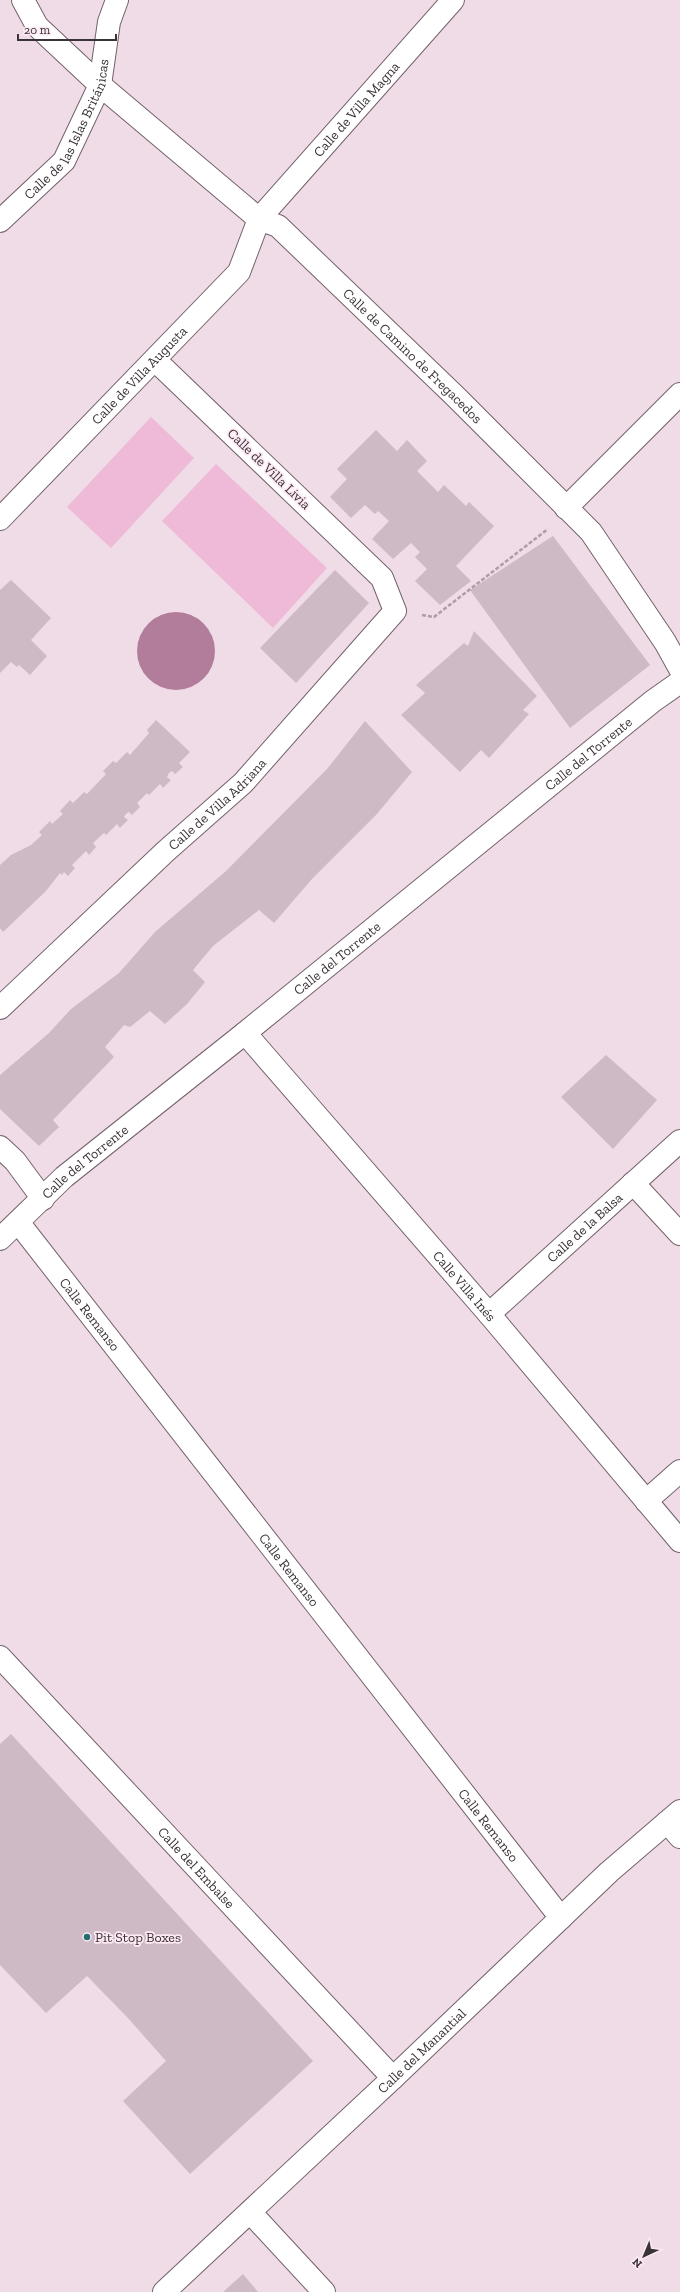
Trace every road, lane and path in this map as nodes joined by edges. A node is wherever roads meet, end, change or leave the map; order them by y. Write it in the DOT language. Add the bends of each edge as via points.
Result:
graph roads {
  1 [pos="23,0"];
  2 [pos="117,0"];
  3 [pos="453,0"];
  4 [pos="100,85"];
  5 [pos="258,218"];
  6 [pos="0,221"];
  7 [pos="155,360"];
  8 [pos="680,394"];
  9 [pos="566,508"];
  10 [pos="0,519"];
  11 [pos="396,611"];
  12 [pos="680,669"];
  13 [pos="680,682"];
  14 [pos="0,1008"];
  15 [pos="245,1033"];
  16 [pos="680,1141"];
  17 [pos="0,1147"];
  18 [pos="633,1184"];
  19 [pos="43,1199"];
  20 [pos="18,1222"];
  21 [pos="680,1234"];
  22 [pos="0,1240"];
  23 [pos="489,1314"];
  24 [pos="680,1471"];
  25 [pos="646,1501"];
  26 [pos="680,1541"];
  27 [pos="0,1657"];
  28 [pos="676,1823"];
  29 [pos="561,1918"];
  30 [pos="393,2078"];
  31 [pos="250,2212"];
  32 [pos="164,2292"];
  33 [pos="324,2292"];
  1 -- 4 [label="street, Calle de Camino de Fregacedos" via="37,26"];
  2 -- 4 [label="street, Calle de las Islas Británicas" via="109,22"];
  3 -- 5 [label="street, Calle de Villa Magna"];
  4 -- 5 [label="street, Calle de Camino de Fregacedos"];
  4 -- 6 [label="street, Calle de las Islas Británicas" via="64,161"];
  5 -- 7 [label="street, Calle de Villa Augusta" via="240,272"];
  5 -- 9 [label="street, Calle de Camino de Fregacedos" via="278,226 455,396"];
  7 -- 10 [label="street, Calle de Villa Augusta"];
  7 -- 11 [label="street, Calle de Villa Livia" via="382,578"];
  8 -- 9 [label="street"];
  9 -- 11 [label="path" via="544,534 434,617"];
  9 -- 12 [label="street, Calle de Camino de Fregacedos" via="591,532 665,642"];
  11 -- 14 [label="street, Calle de Villa Adriana" via="243,783 166,851"];
  13 -- 15 [label="street, Calle del Torrente"];
  15 -- 19 [label="street, Calle del Torrente" via="64,1177"];
  15 -- 23 [label="street, Calle Villa Inés"];
  16 -- 18 [label="street, Calle de la Balsa"];
  17 -- 19 [label="street" via="15,1160"];
  18 -- 21 [label="street"];
  18 -- 23 [label="street, Calle de la Balsa"];
  19 -- 20 [label="street, Calle del Torrente"];
  20 -- 22 [label="street, Calle del Torrente"];
  20 -- 29 [label="street, Calle Remanso"];
  23 -- 25 [label="street, Calle Villa Inés"];
  24 -- 25 [label="street"];
  25 -- 26 [label="street, Calle Villa Inés"];
  27 -- 30 [label="street, Calle del Embalse"];
  28 -- 29 [label="street, Calle del Manantial" via="609,1872"];
  29 -- 30 [label="street, Calle del Manantial"];
  30 -- 31 [label="street, Calle del Manantial"];
  31 -- 32 [label="street, Calle del Manantial"];
  31 -- 33 [label="street"];
}
